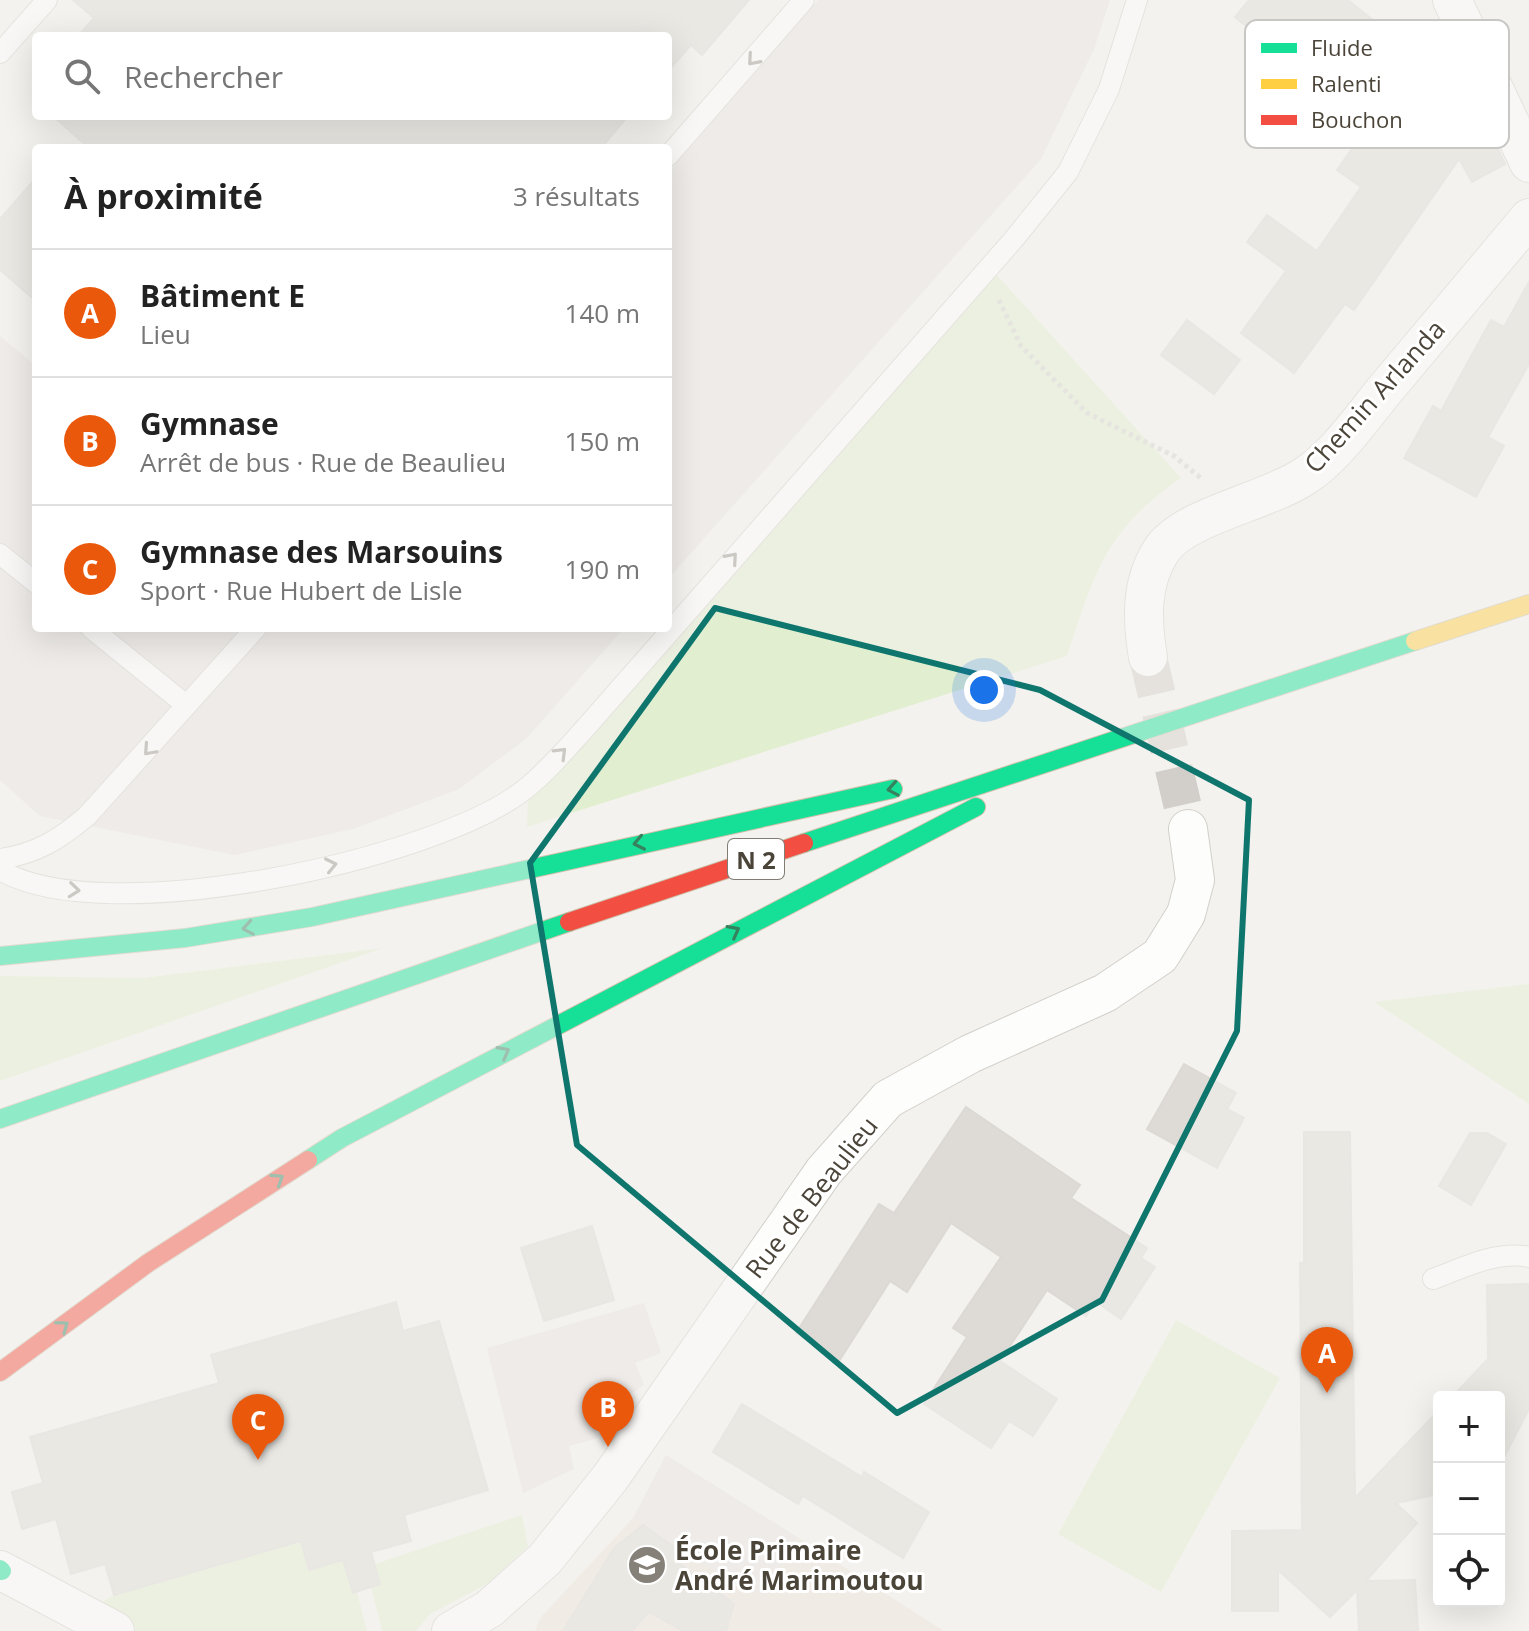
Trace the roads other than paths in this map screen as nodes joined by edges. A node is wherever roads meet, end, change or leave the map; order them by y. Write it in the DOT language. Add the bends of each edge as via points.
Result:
graph roads {
  1 [pos="47,0"];
  2 [pos="804,0"];
  3 [pos="1137,0"];
  4 [pos="1452,0"];
  5 [pos="1461,20"];
  6 [pos="0,53"];
  7 [pos="1509,121"];
  8 [pos="672,151"];
  9 [pos="1529,163"];
  10 [pos="1529,218"];
  11 [pos="0,554"];
  12 [pos="32,580"];
  13 [pos="1529,604"];
  14 [pos="672,629"];
  15 [pos="96,632"];
  16 [pos="252,632"];
  17 [pos="670,632"];
  18 [pos="1148,657"];
  19 [pos="186,705"];
  20 [pos="1079,750"];
  21 [pos="1188,829"];
  22 [pos="0,859"];
  23 [pos="0,870"];
  24 [pos="0,956"];
  25 [pos="0,1119"];
  26 [pos="1529,1257"];
  27 [pos="1433,1279"];
  28 [pos="0,1372"];
  29 [pos="0,1570"];
  30 [pos="115,1631"];
  31 [pos="451,1631"];
  1 -- 6 [label="lane"];
  2 -- 8 [label="lane, one-way"];
  14 -- 3 [label="lane, one-way" via="1068,172 1109,89"];
  4 -- 5 [label="street"];
  7 -- 9 [label="street"];
  10 -- 18 [label="street, Chemin Arlanda" via="1348,435 1308,474 1266,498 1190,524 1162,549 1147,585 1142,620"];
  11 -- 12 [label="lane"];
  13 -- 20 [label="highway, N 2"];
  15 -- 19 [label="lane"];
  16 -- 19 [label="lane"];
  23 -- 17 [label="lane, one-way" via="19,882 135,895 232,886 426,841 523,791"];
  19 -- 22 [label="lane, one-way" via="114,789 59,839 24,856"];
  20 -- 24 [label="highway, one-way" via="312,917 185,938"];
  20 -- 25 [label="highway, N 2"];
  28 -- 20 [label="highway, one-way" via="148,1263 342,1138"];
  21 -- 31 [label="street, Rue de Beaulieu" via="1195,880 1186,914 1160,956 1105,993 970,1054 888,1099 824,1171 610,1478 545,1559 489,1609"];
  26 -- 27 [label="lane" via="1515,1254 1479,1262"];
  29 -- 30 [label="street"];
}
